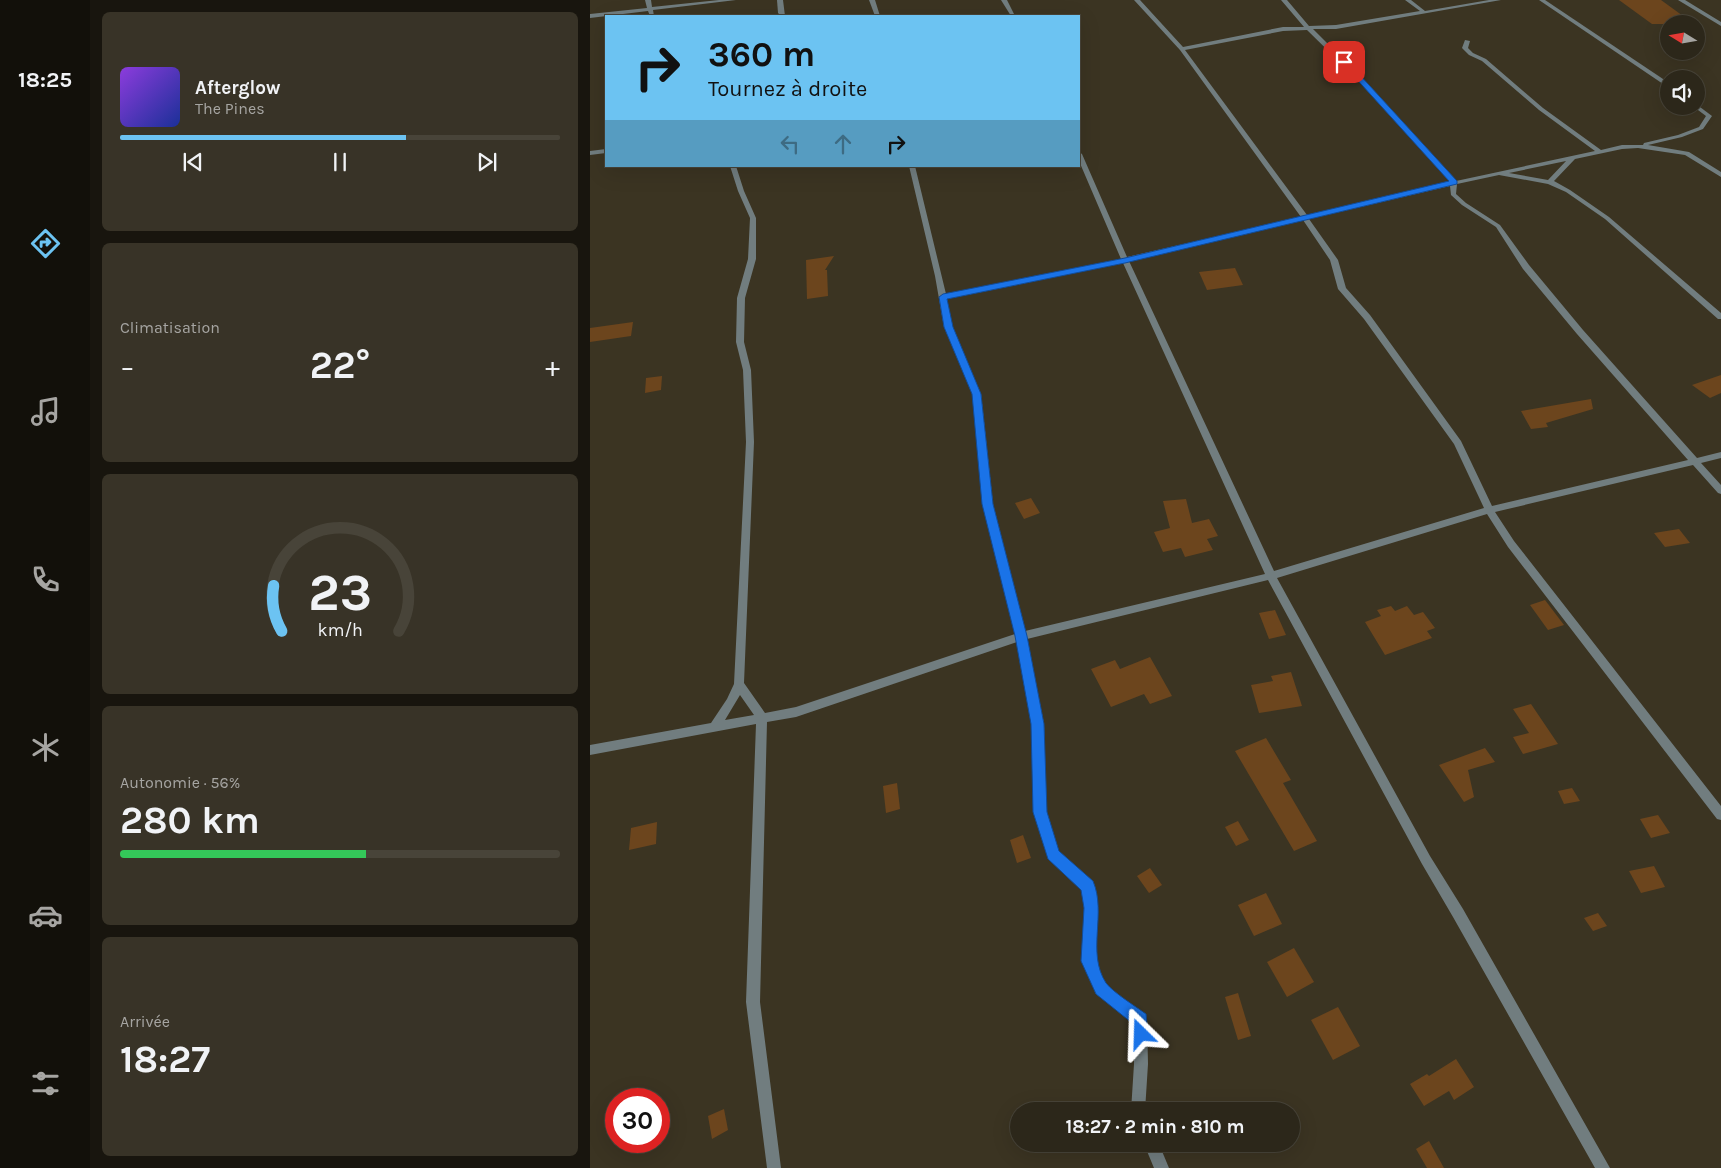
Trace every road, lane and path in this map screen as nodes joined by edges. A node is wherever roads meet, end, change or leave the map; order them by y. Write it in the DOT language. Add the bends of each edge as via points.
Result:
graph roads {
  1 [pos="648,0"];
  2 [pos="732,0"];
  3 [pos="780,0"];
  4 [pos="872,0"];
  5 [pos="1004,0"];
  6 [pos="1137,0"];
  7 [pos="1284,0"];
  8 [pos="1408,0"];
  9 [pos="1498,0"];
  10 [pos="1542,0"];
  11 [pos="1680,0"];
  12 [pos="649,9"];
  13 [pos="1424,12"];
  14 [pos="652,15"];
  15 [pos="782,15"];
  16 [pos="878,15"];
  17 [pos="1012,15"];
  18 [pos="590,16"];
  19 [pos="1721,24"];
  20 [pos="1308,28"];
  21 [pos="1467,41"];
  22 [pos="1182,49"];
  23 [pos="1660,80"];
  24 [pos="1705,113"];
  25 [pos="1680,136"];
  26 [pos="1638,146"];
  27 [pos="605,151"];
  28 [pos="1599,151"];
  29 [pos="590,154"];
  30 [pos="1080,156"];
  31 [pos="1575,156"];
  32 [pos="1696,159"];
  33 [pos="733,167"];
  34 [pos="912,167"];
  35 [pos="1497,174"];
  36 [pos="1721,175"];
  37 [pos="1454,182"];
  38 [pos="1550,182"];
  39 [pos="1303,218"];
  40 [pos="1125,260"];
  41 [pos="943,297"];
  42 [pos="1721,317"];
  43 [pos="1721,455"];
  44 [pos="1696,462"];
  45 [pos="1721,490"];
  46 [pos="1489,510"];
  47 [pos="1271,576"];
  48 [pos="1021,636"];
  49 [pos="739,684"];
  50 [pos="762,718"];
  51 [pos="714,728"];
  52 [pos="590,750"];
  53 [pos="1721,815"];
  54 [pos="1139,1102"];
  55 [pos="1154,1152"];
  56 [pos="774,1168"];
  57 [pos="1162,1168"];
  58 [pos="1602,1168"];
  1 -- 12 [label="street"];
  2 -- 12 [label="street"];
  3 -- 15 [label="street"];
  4 -- 16 [label="street"];
  5 -- 17 [label="street"];
  6 -- 22 [label="street"];
  7 -- 20 [label="street"];
  8 -- 13 [label="street"];
  9 -- 13 [label="street"];
  10 -- 23 [label="street"];
  11 -- 19 [label="street"];
  12 -- 14 [label="street"];
  12 -- 18 [label="street"];
  13 -- 20 [label="street" via="1336,27"];
  20 -- 22 [label="street" via="1282,29"];
  20 -- 37 [label="street" via="1358,76"];
  21 -- 28 [label="street" via="1465,48 1471,54 1484,60 1541,110"];
  22 -- 39 [label="street"];
  24 -- 25 [label="street" via="1709,116 1700,128"];
  25 -- 26 [label="street"];
  25 -- 32 [label="street"];
  26 -- 28 [label="street"];
  26 -- 32 [label="street" via="1686,153"];
  27 -- 29 [label="street"];
  28 -- 31 [label="street"];
  30 -- 40 [label="street"];
  31 -- 35 [label="street"];
  31 -- 38 [label="street"];
  32 -- 36 [label="street"];
  33 -- 49 [label="street" via="753,218 752,259 741,298 740,342 747,370 750,442"];
  34 -- 41 [label="street"];
  35 -- 37 [label="street"];
  35 -- 38 [label="street"];
  37 -- 39 [label="street"];
  37 -- 44 [label="street" via="1452,194 1498,226 1526,267 1580,332"];
  38 -- 42 [label="street" via="1607,218"];
  39 -- 40 [label="street"];
  39 -- 46 [label="street" via="1334,260 1342,289 1367,317 1458,443"];
  40 -- 41 [label="street"];
  40 -- 47 [label="street"];
  41 -- 48 [label="street" via="948,327 976,394 988,504"];
  43 -- 44 [label="street"];
  44 -- 45 [label="street"];
  44 -- 46 [label="street"];
  46 -- 47 [label="street"];
  46 -- 53 [label="street" via="1511,544"];
  47 -- 48 [label="street"];
  47 -- 58 [label="street" via="1426,860"];
  48 -- 50 [label="street" via="796,712"];
  48 -- 54 [label="street" via="1038,724 1040,812 1053,855 1088,886 1092,908 1089,961 1102,989 1140,1020"];
  49 -- 50 [label="street"];
  49 -- 51 [label="street"];
  50 -- 51 [label="street"];
  50 -- 56 [label="street" via="753,1002"];
  51 -- 52 [label="street"];
  55 -- 57 [label="street"];
}
